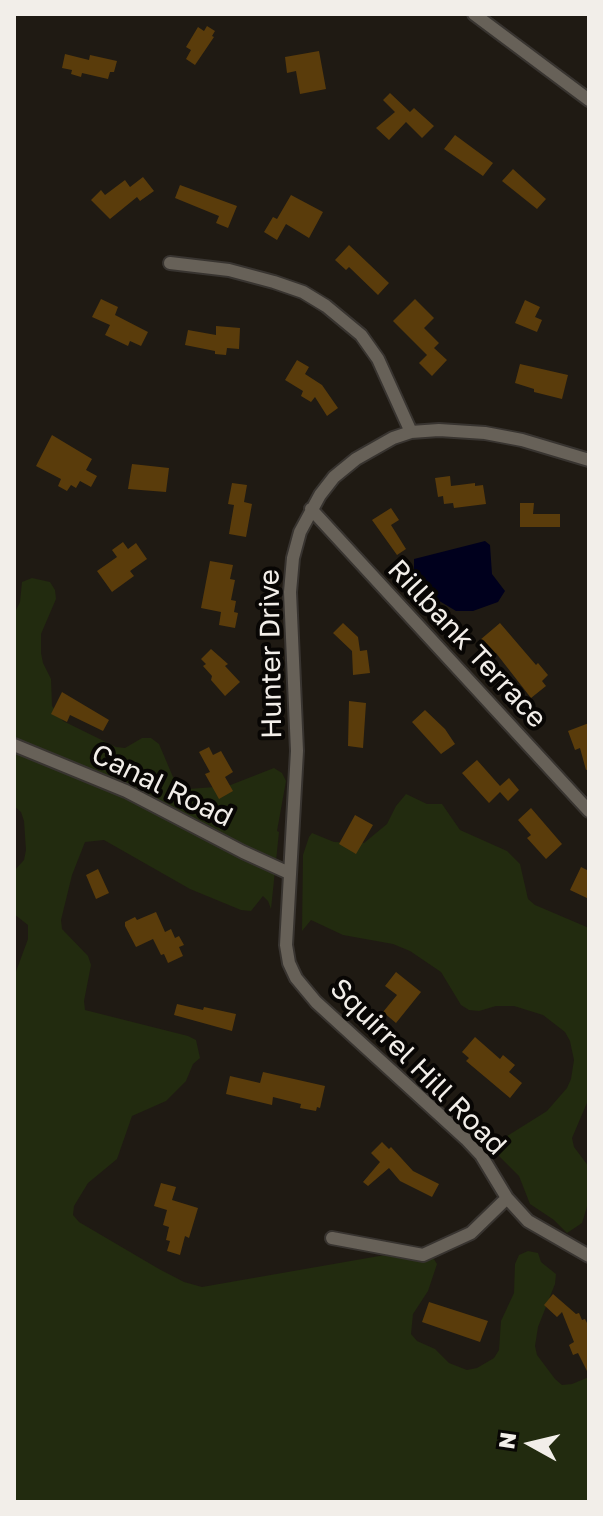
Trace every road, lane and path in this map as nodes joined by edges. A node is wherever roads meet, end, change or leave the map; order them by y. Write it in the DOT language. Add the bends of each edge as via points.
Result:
graph roads {
  1 [pos="474,14"];
  2 [pos="589,100"];
  3 [pos="170,263"];
  4 [pos="411,432"];
  5 [pos="589,460"];
  6 [pos="311,509"];
  7 [pos="14,745"];
  8 [pos="589,811"];
  9 [pos="289,873"];
  10 [pos="507,1198"];
  11 [pos="332,1238"];
  12 [pos="589,1256"];
  1 -- 2 [label="street"];
  3 -- 4 [label="street" via="274,282 326,306 361,335 378,359"];
  4 -- 5 [label="street, Hunter Drive" via="485,433"];
  4 -- 6 [label="street, Hunter Drive" via="356,459 334,477"];
  6 -- 8 [label="street, Rillbank Terrace"];
  6 -- 9 [label="street, Hunter Drive" via="293,558 290,592 297,715"];
  7 -- 9 [label="street, Canal Road" via="126,791"];
  9 -- 10 [label="street, Squirrel Hill Road" via="286,945 296,978 466,1139"];
  10 -- 11 [label="street, Squirrel Hill Road" via="471,1233 423,1255"];
  10 -- 12 [label="street" via="528,1221"];
}
